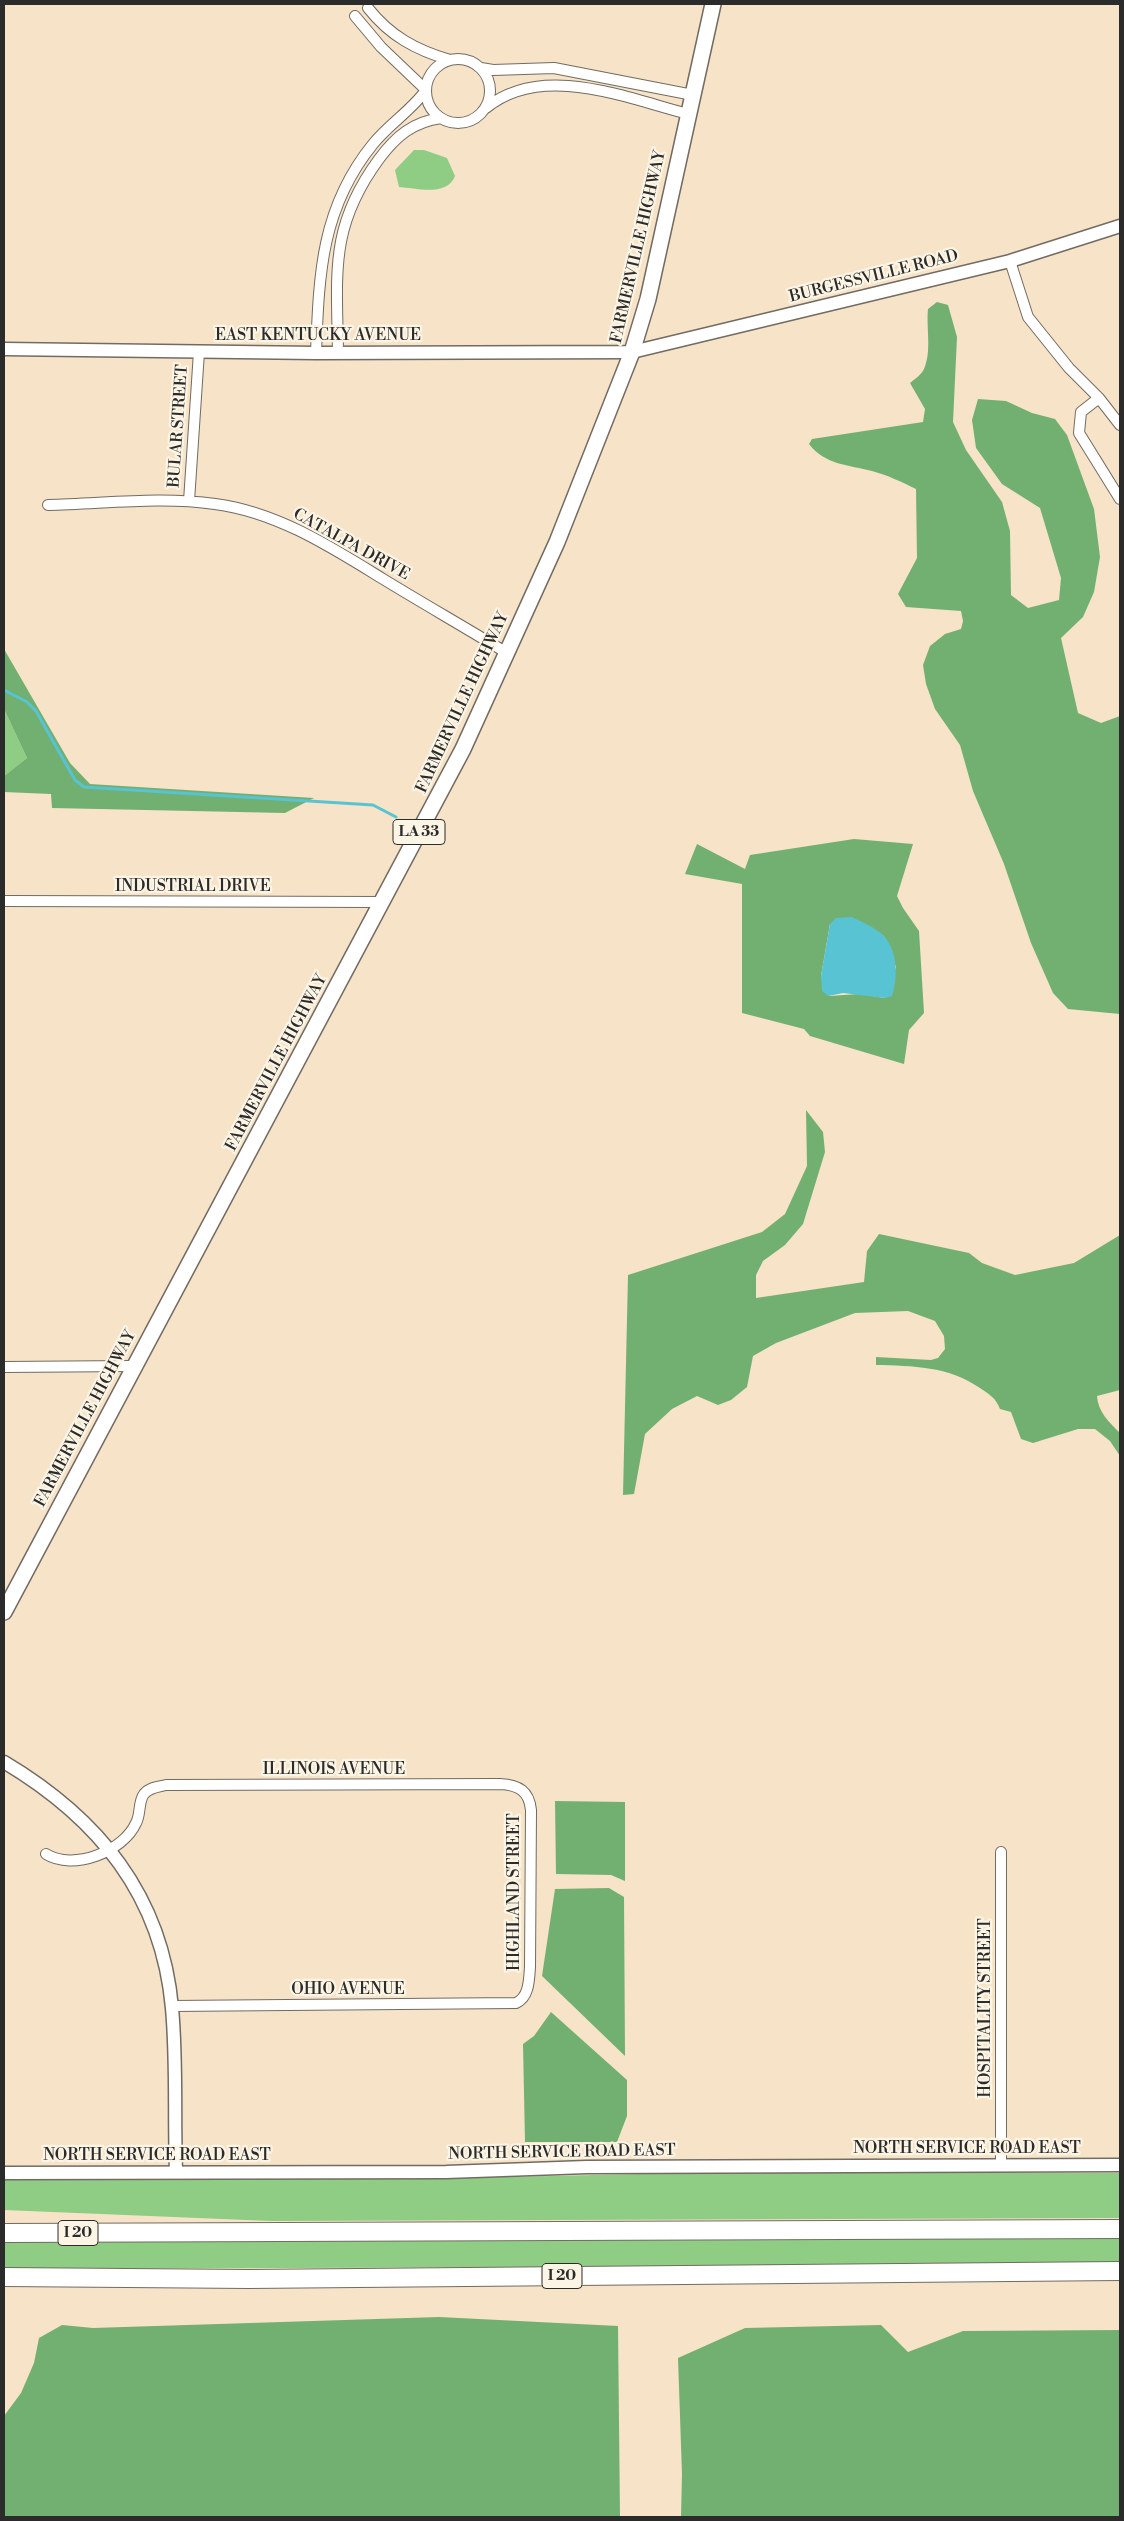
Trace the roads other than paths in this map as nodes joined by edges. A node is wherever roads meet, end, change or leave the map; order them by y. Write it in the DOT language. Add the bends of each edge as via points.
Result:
graph roads {
  1 [pos="713,4"];
  2 [pos="368,8"];
  3 [pos="354,16"];
  4 [pos="450,60"];
  5 [pos="481,68"];
  6 [pos="554,68"];
  7 [pos="554,85"];
  8 [pos="426,90"];
  9 [pos="693,95"];
  10 [pos="486,108"];
  11 [pos="688,114"];
  12 [pos="441,118"];
  13 [pos="339,198"];
  14 [pos="352,204"];
  15 [pos="1120,226"];
  16 [pos="1010,261"];
  17 [pos="4,350"];
  18 [pos="199,352"];
  19 [pos="632,352"];
  20 [pos="316,353"];
  21 [pos="338,353"];
  22 [pos="1099,398"];
  23 [pos="1120,425"];
  24 [pos="1120,499"];
  25 [pos="189,501"];
  26 [pos="48,505"];
  27 [pos="507,653"];
  28 [pos="4,901"];
  29 [pos="382,902"];
  30 [pos="133,1366"];
  31 [pos="4,1367"];
  32 [pos="4,1612"];
  33 [pos="4,1762"];
  34 [pos="520,1787"];
  35 [pos="110,1849"];
  36 [pos="1001,1852"];
  37 [pos="46,1854"];
  38 [pos="523,2000"];
  39 [pos="172,2006"];
  40 [pos="1001,2165"];
  41 [pos="1120,2165"];
  42 [pos="176,2171"];
  43 [pos="4,2173"];
  44 [pos="4,2224"];
  45 [pos="1120,2229"];
  46 [pos="151,2232"];
  47 [pos="4,2233"];
  48 [pos="1120,2271"];
  49 [pos="4,2277"];
  50 [pos="31,2277"];
  51 [pos="4,2283"];
  1 -- 9 [label="main road, FARMERVILLE HIGHWAY / LA 33"];
  2 -- 4 [label="street" via="398,37"];
  3 -- 8 [label="street"];
  4 -- 5 [label="street" via="466,60"];
  4 -- 8 [label="street" via="434,69"];
  5 -- 6 [label="street"];
  5 -- 10 [label="street" via="491,87"];
  6 -- 7 [label="street"];
  6 -- 9 [label="street"];
  7 -- 10 [label="street" via="519,91 496,100"];
  7 -- 11 [label="street" via="584,88"];
  8 -- 12 [label="street" via="429,104"];
  8 -- 13 [label="street" via="375,142"];
  9 -- 11 [label="main road, FARMERVILLE HIGHWAY / LA 33"];
  10 -- 12 [label="street" via="479,116 466,122 450,122"];
  11 -- 19 [label="main road, FARMERVILLE HIGHWAY / LA 33" via="648,299"];
  12 -- 14 [label="street" via="418,124 395,139 370,171"];
  13 -- 14 [label="street"];
  13 -- 20 [label="street" via="322,257"];
  14 -- 21 [label="street" via="342,231 338,256"];
  15 -- 16 [label="street, BURGESSVILLE ROAD"];
  16 -- 19 [label="street, BURGESSVILLE ROAD"];
  16 -- 22 [label="street" via="1028,317 1068,368"];
  17 -- 18 [label="street, EAST KENTUCKY AVENUE"];
  18 -- 20 [label="street, EAST KENTUCKY AVENUE"];
  18 -- 25 [label="street, BULAR STREET"];
  19 -- 21 [label="street, EAST KENTUCKY AVENUE"];
  19 -- 27 [label="main road, FARMERVILLE HIGHWAY / LA 33" via="557,542"];
  20 -- 21 [label="street, EAST KENTUCKY AVENUE"];
  22 -- 23 [label="street"];
  22 -- 24 [label="street" via="1081,412 1079,433"];
  25 -- 26 [label="street, CATALPA DRIVE"];
  25 -- 27 [label="street, CATALPA DRIVE" via="234,508 289,526 325,544"];
  27 -- 29 [label="main road, FARMERVILLE HIGHWAY / LA 33" via="464,749"];
  28 -- 29 [label="street, INDUSTRIAL DRIVE"];
  29 -- 30 [label="main road, FARMERVILLE HIGHWAY / LA 33"];
  30 -- 31 [label="street"];
  30 -- 32 [label="main road, FARMERVILLE HIGHWAY / LA 33"];
  33 -- 35 [label="street" via="60,1799"];
  34 -- 35 [label="street, ILLINOIS AVENUE" via="500,1784 184,1785 149,1789 141,1800 136,1824"];
  34 -- 38 [label="street, HIGHLAND STREET" via="528,1797 530,1810 530,1967"];
  35 -- 37 [label="street" via="92,1859 57,1860"];
  35 -- 39 [label="street" via="132,1881 152,1922"];
  36 -- 40 [label="street, HOSPITALITY STREET"];
  38 -- 39 [label="street, OHIO AVENUE" via="510,2004"];
  39 -- 42 [label="street"];
  40 -- 41 [label="street, NORTH SERVICE ROAD EAST"];
  40 -- 42 [label="street, NORTH SERVICE ROAD EAST" via="587,2167 446,2172"];
  42 -- 43 [label="street, NORTH SERVICE ROAD EAST"];
  44 -- 46 [label="highway"];
  45 -- 46 [label="highway, I 20"];
  46 -- 47 [label="highway, I 20"];
  48 -- 50 [label="highway, I 20" via="249,2279"];
  49 -- 50 [label="highway, I 20"];
  50 -- 51 [label="highway"];
}
